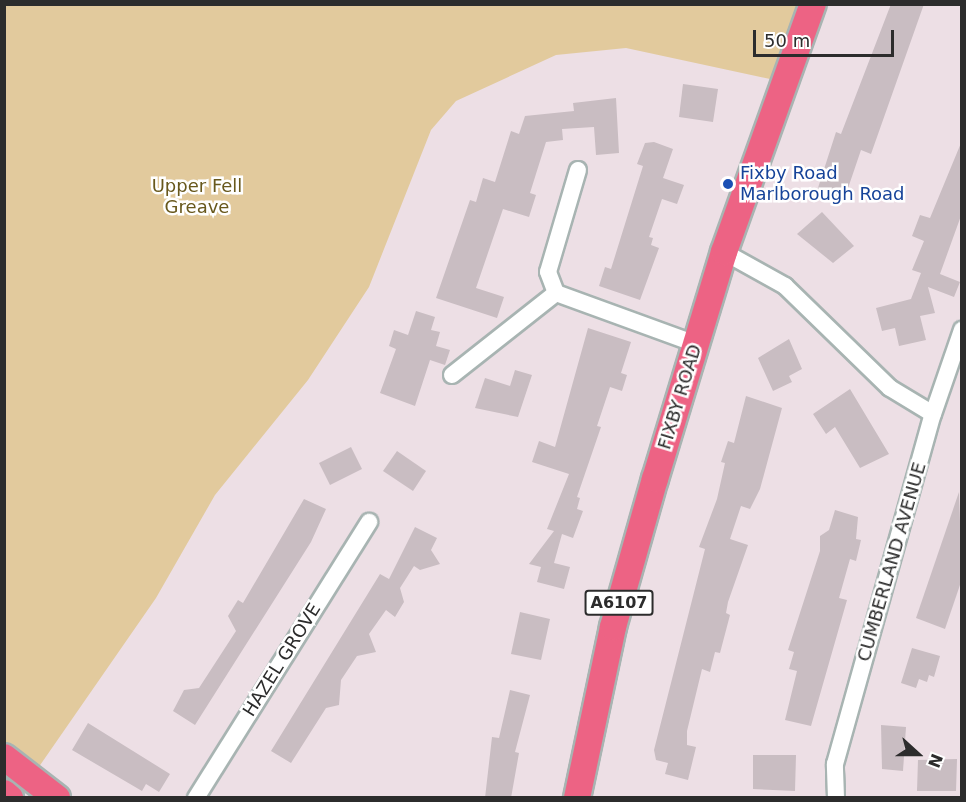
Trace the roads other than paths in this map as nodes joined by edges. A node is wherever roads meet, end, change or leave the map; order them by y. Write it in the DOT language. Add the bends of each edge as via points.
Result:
graph roads {
  1 [pos="813,4"];
  2 [pos="578,170"];
  3 [pos="724,252"];
  4 [pos="556,293"];
  5 [pos="962,330"];
  6 [pos="696,344"];
  7 [pos="452,375"];
  8 [pos="933,414"];
  9 [pos="369,522"];
  10 [pos="4,757"];
  11 [pos="4,793"];
  12 [pos="10,798"];
  13 [pos="57,798"];
  14 [pos="196,798"];
  15 [pos="577,798"];
  16 [pos="836,798"];
  1 -- 3 [label="main road, FIXBY ROAD / A6107"];
  2 -- 4 [label="street" via="548,272"];
  3 -- 6 [label="main road, FIXBY ROAD / A6107"];
  3 -- 8 [label="street" via="785,286 890,388"];
  4 -- 6 [label="street"];
  4 -- 7 [label="street"];
  5 -- 8 [label="street, CUMBERLAND AVENUE"];
  6 -- 15 [label="main road, FIXBY ROAD / A6107" via="612,627"];
  8 -- 16 [label="street, CUMBERLAND AVENUE" via="836,764"];
  9 -- 14 [label="street, HAZEL GROVE"];
  10 -- 13 [label="main road"];
  11 -- 12 [label="main road"];
}
